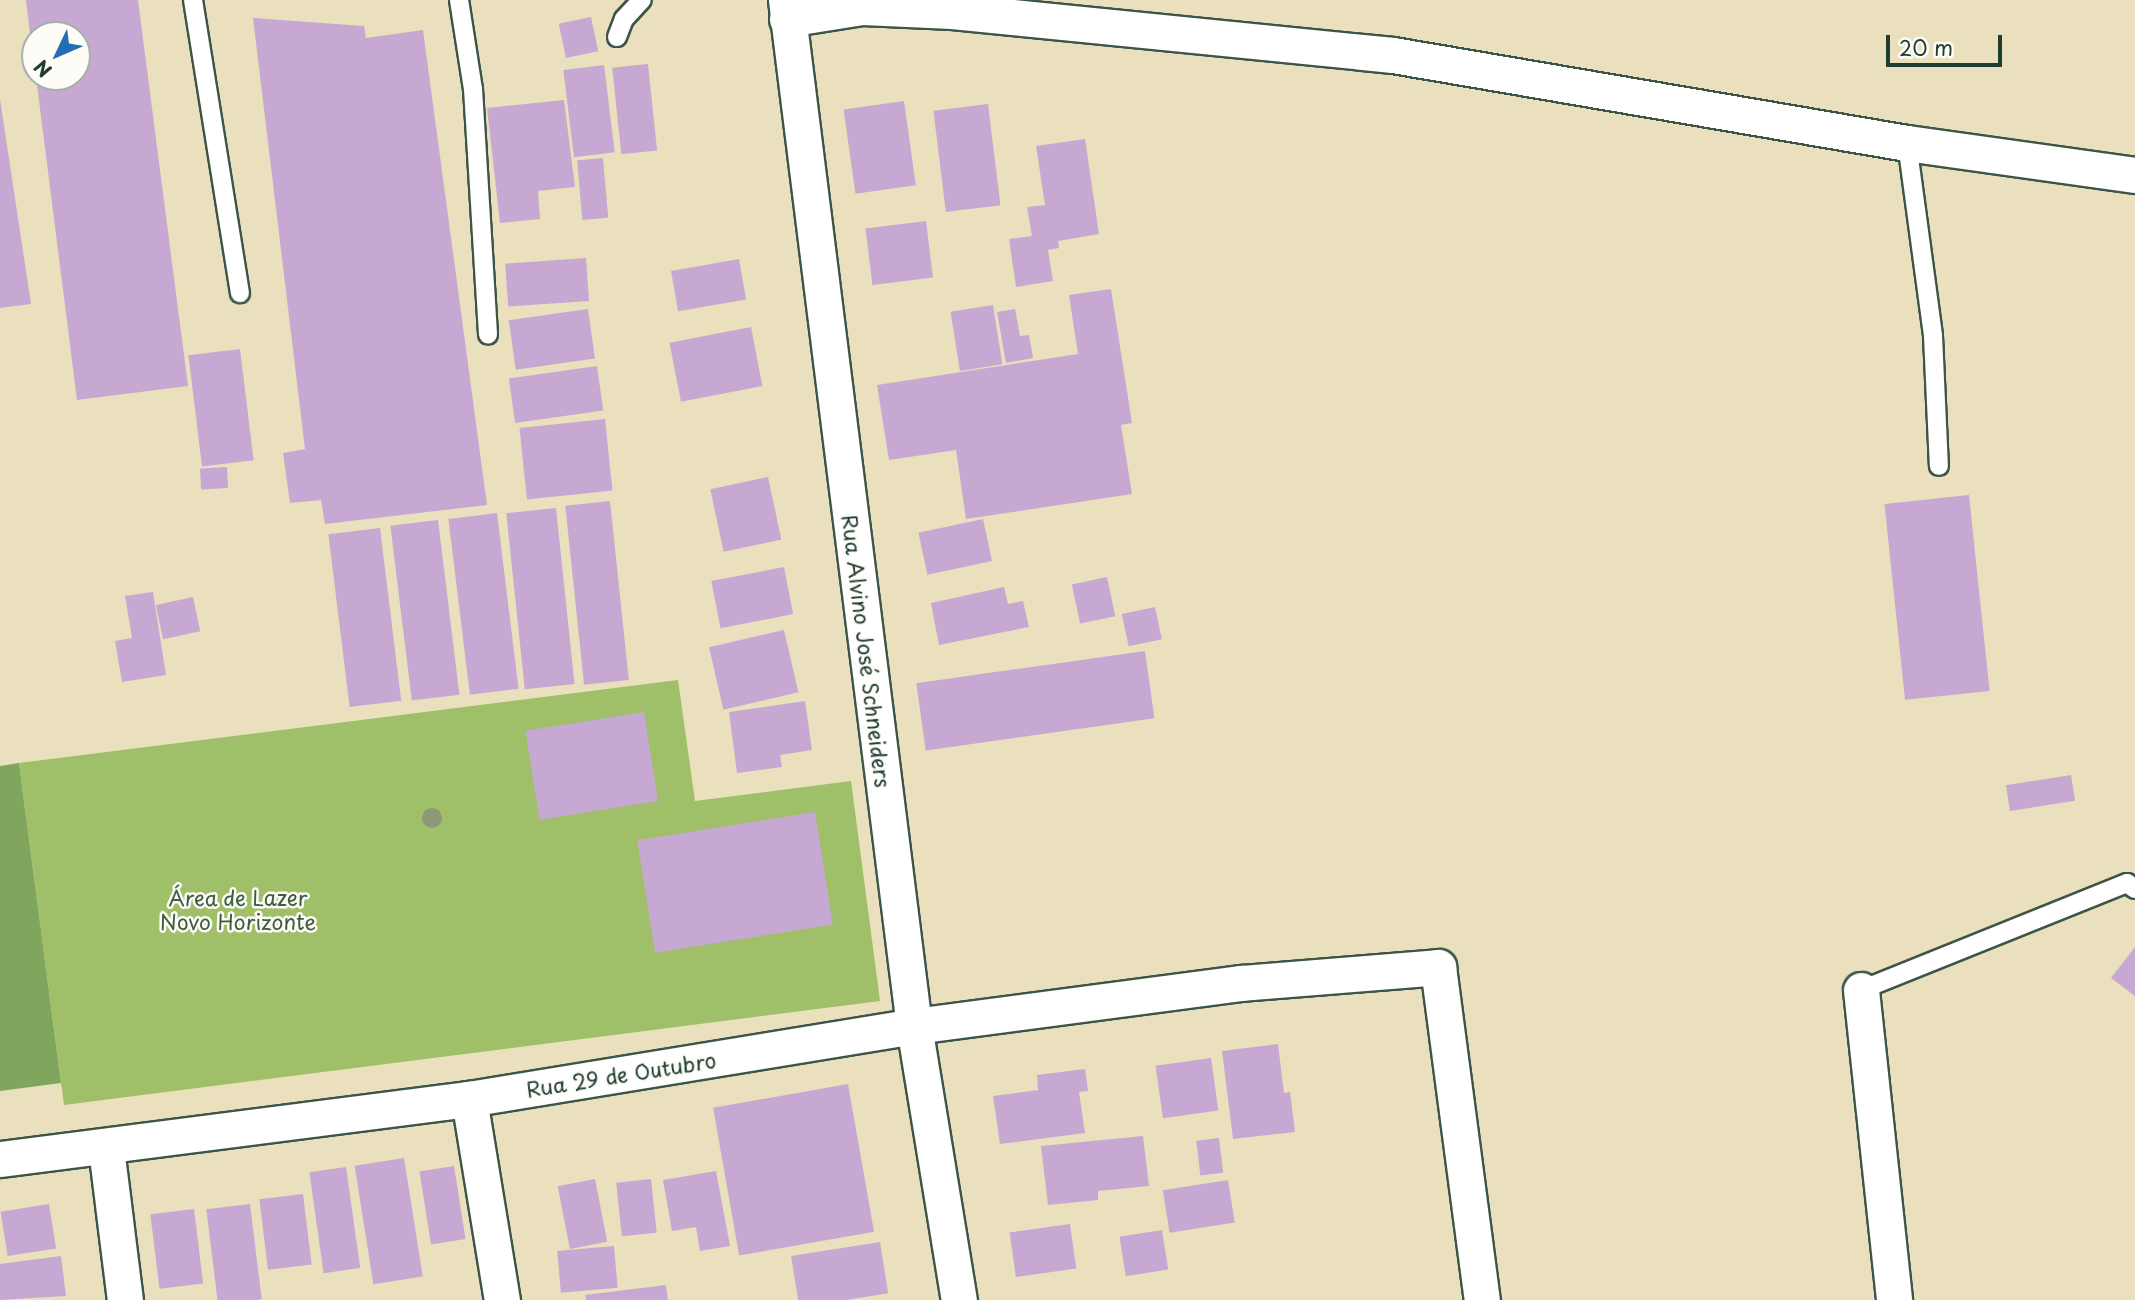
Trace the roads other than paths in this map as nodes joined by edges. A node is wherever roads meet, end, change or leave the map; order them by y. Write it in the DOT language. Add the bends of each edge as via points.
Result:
graph roads {
  1 [pos="193,0"];
  2 [pos="459,0"];
  3 [pos="642,0"];
  4 [pos="786,9"];
  5 [pos="617,37"];
  6 [pos="1907,143"];
  7 [pos="2135,175"];
  8 [pos="240,293"];
  9 [pos="488,335"];
  10 [pos="1939,466"];
  11 [pos="2135,889"];
  12 [pos="1861,990"];
  13 [pos="914,1026"];
  14 [pos="469,1099"];
  15 [pos="106,1148"];
  16 [pos="0,1159"];
  17 [pos="125,1300"];
  18 [pos="502,1300"];
  19 [pos="959,1300"];
  20 [pos="1482,1300"];
  21 [pos="1894,1300"];
  1 -- 8 [label="lane"];
  2 -- 9 [label="lane" via="473,89"];
  3 -- 5 [label="lane" via="624,19"];
  4 -- 6 [label="street" via="952,11 1393,55"];
  4 -- 13 [label="street, Rua Alvino José Schneiders"];
  6 -- 7 [label="street"];
  6 -- 10 [label="lane" via="1933,336"];
  11 -- 12 [label="lane" via="2127,883"];
  12 -- 21 [label="street"];
  13 -- 14 [label="street, Rua 29 de Outubro"];
  13 -- 19 [label="street, Rua Alvino José Schneiders"];
  13 -- 20 [label="street, Rua 29 de Outubro" via="1241,983 1438,967"];
  14 -- 15 [label="street, Rua 29 de Outubro"];
  14 -- 18 [label="street"];
  15 -- 16 [label="street, Rua 29 de Outubro"];
  15 -- 17 [label="street"];
}
